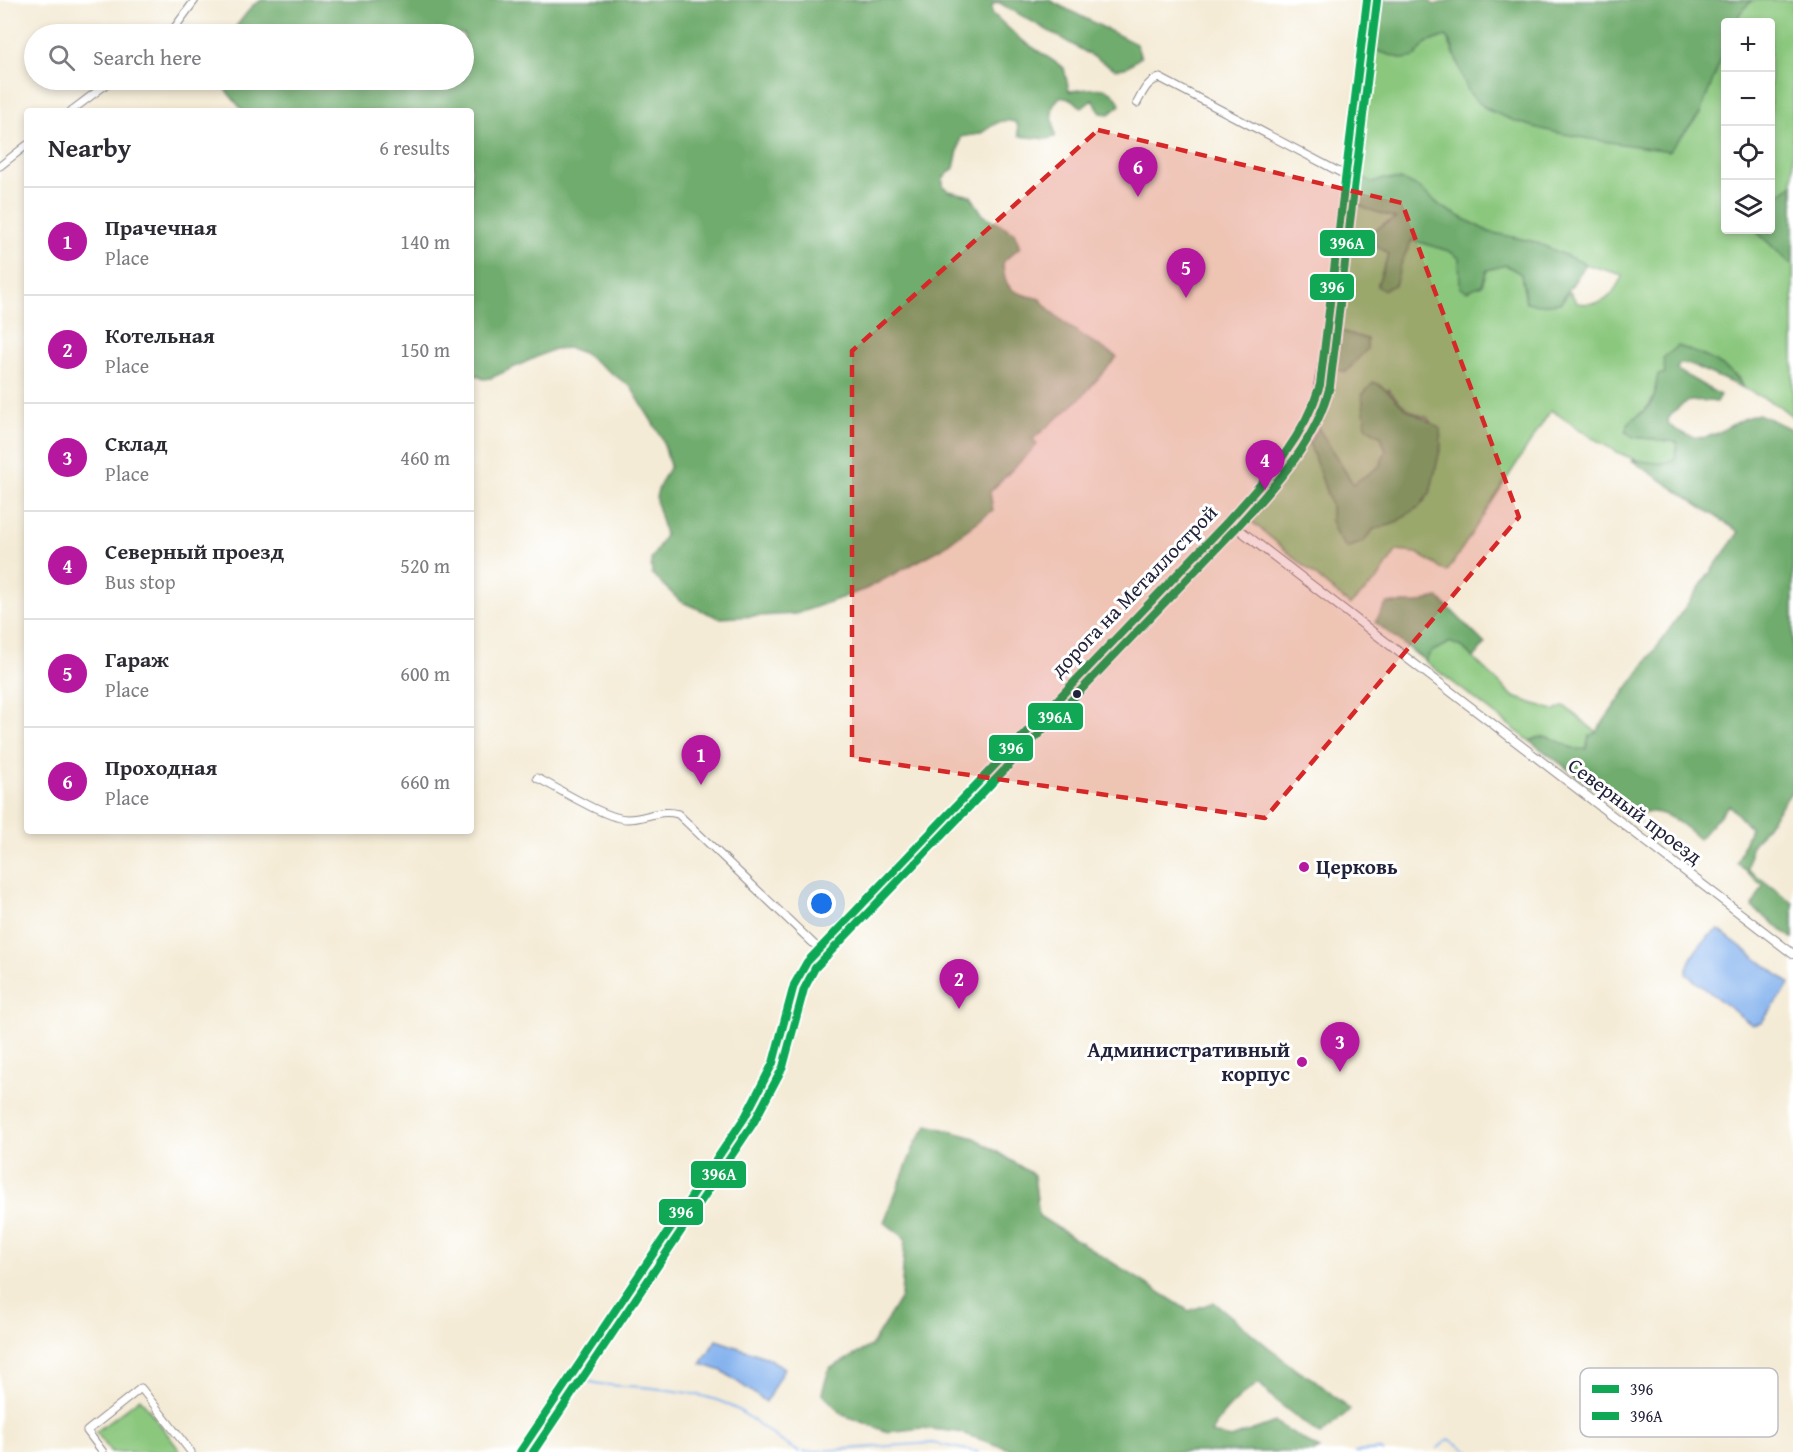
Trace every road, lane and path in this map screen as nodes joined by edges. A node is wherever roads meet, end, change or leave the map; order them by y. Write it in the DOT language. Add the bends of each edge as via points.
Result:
graph roads {
  1 [pos="195,0"];
  2 [pos="1367,0"];
  3 [pos="178,24"];
  4 [pos="99,90"];
  5 [pos="1137,103"];
  6 [pos="75,108"];
  7 [pos="24,147"];
  8 [pos="0,166"];
  9 [pos="1345,175"];
  10 [pos="1228,521"];
  11 [pos="537,778"];
  12 [pos="818,948"];
  13 [pos="1793,954"];
  14 [pos="103,1452"];
  15 [pos="190,1452"];
  16 [pos="520,1452"];
  1 -- 3 [label="street"];
  2 -- 9 [label="street, дорога на Металлострой"];
  4 -- 6 [label="street"];
  5 -- 9 [label="street" via="1146,86 1160,78"];
  7 -- 8 [label="street"];
  9 -- 10 [label="street, дорога на Металлострой" via="1322,375 1314,409 1285,456"];
  10 -- 12 [label="street, дорога на Металлострой"];
  10 -- 13 [label="street, Северный проезд"];
  11 -- 12 [label="street" via="614,817 628,819 665,811 678,814"];
  12 -- 16 [label="street, дорога на Металлострой" via="794,985 773,1063 745,1117"];
  14 -- 15 [label="street" via="87,1431 141,1388"];
}
